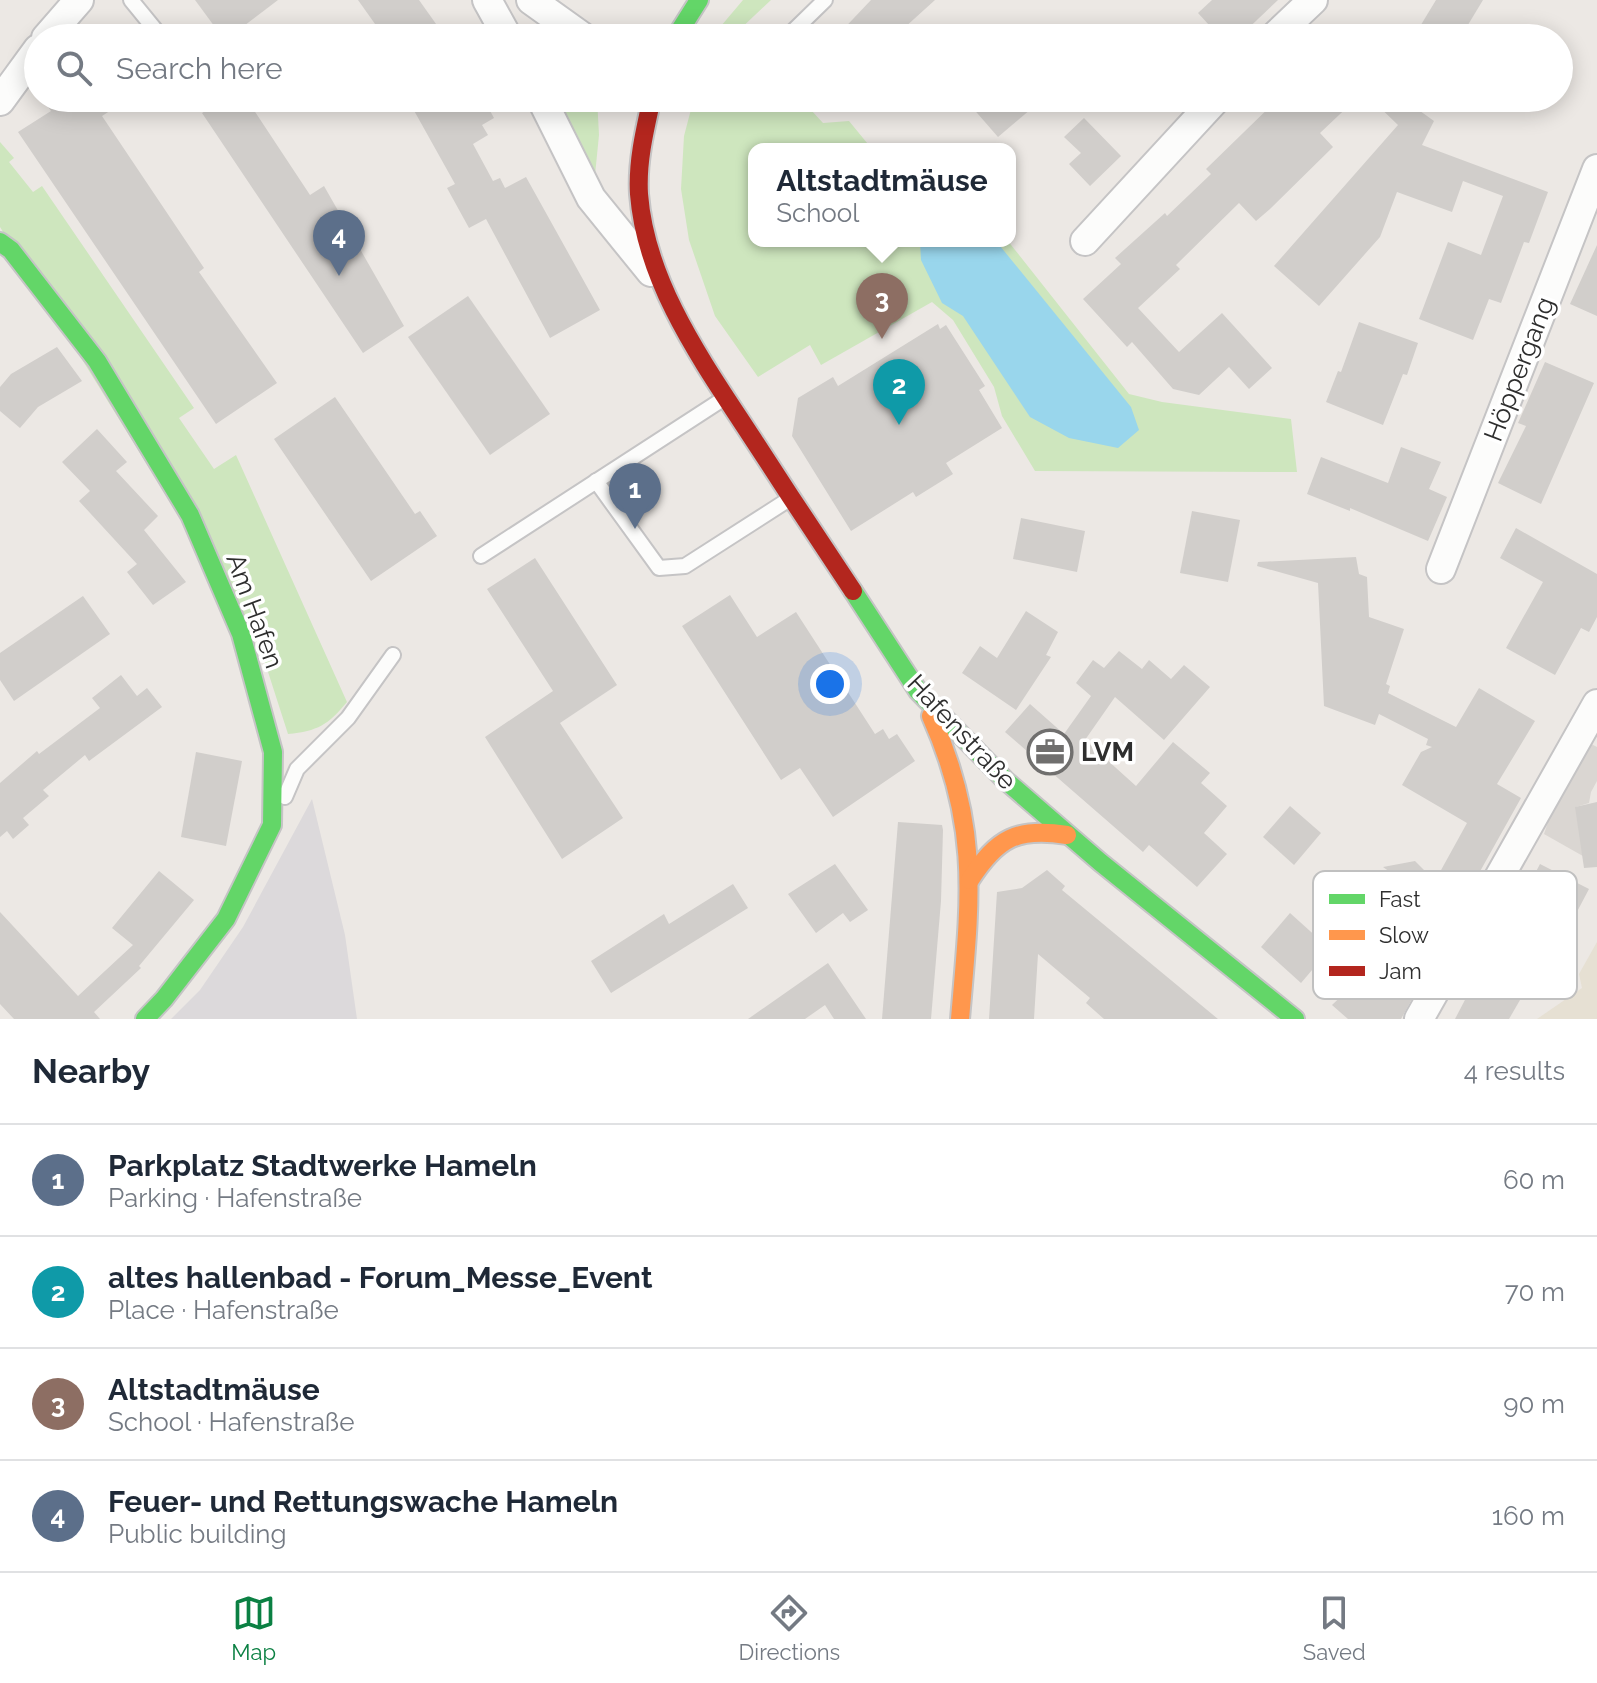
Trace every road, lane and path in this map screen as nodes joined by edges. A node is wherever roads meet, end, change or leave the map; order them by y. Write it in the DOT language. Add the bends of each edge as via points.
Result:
graph roads {
  1 [pos="79,0"];
  2 [pos="131,0"];
  3 [pos="487,0"];
  4 [pos="531,0"];
  5 [pos="699,0"];
  6 [pos="825,0"];
  7 [pos="1313,0"];
  8 [pos="58,24"];
  9 [pos="151,24"];
  10 [pos="500,24"];
  11 [pos="564,24"];
  12 [pos="684,24"];
  13 [pos="800,24"];
  14 [pos="1288,24"];
  15 [pos="24,68"];
  16 [pos="0,101"];
  17 [pos="548,112"];
  18 [pos="649,112"];
  19 [pos="1204,112"];
  20 [pos="1597,169"];
  21 [pos="1085,241"];
  22 [pos="0,242"];
  23 [pos="664,288"];
  24 [pos="726,397"];
  25 [pos="596,481"];
  26 [pos="791,498"];
  27 [pos="481,556"];
  28 [pos="1441,569"];
  29 [pos="393,655"];
  30 [pos="918,691"];
  31 [pos="1597,704"];
  32 [pos="272,825"];
  33 [pos="1067,835"];
  34 [pos="1503,871"];
  35 [pos="970,880"];
  36 [pos="1430,999"];
  37 [pos="145,1019"];
  38 [pos="960,1019"];
  39 [pos="1295,1019"];
  40 [pos="1419,1019"];
  1 -- 8 [label="street"];
  2 -- 9 [label="lane"];
  3 -- 10 [label="street"];
  4 -- 11 [label="street"];
  5 -- 12 [label="main road"];
  6 -- 13 [label="lane"];
  7 -- 14 [label="street"];
  15 -- 16 [label="street"];
  17 -- 23 [label="street, Hafenstraße" via="591,198"];
  18 -- 23 [label="main road, Hafenstraße" via="639,195"];
  19 -- 21 [label="street"];
  20 -- 28 [label="street, Höppergang"];
  22 -- 32 [label="main road, Am Hafen" via="97,361 190,515 241,634 273,752"];
  23 -- 24 [label="main road, Hafenstraße"];
  24 -- 25 [label="lane"];
  24 -- 26 [label="main road, Hafenstraße"];
  25 -- 26 [label="lane" via="659,568 685,566"];
  25 -- 27 [label="lane"];
  26 -- 30 [label="main road, Hafenstraße"];
  29 -- 32 [label="lane" via="348,718 297,769"];
  30 -- 33 [label="main road, Hafenstraße" via="975,752"];
  30 -- 35 [label="main road" via="956,783"];
  31 -- 34 [label="street"];
  32 -- 37 [label="main road, Am Hafen" via="226,919"];
  33 -- 35 [label="main road" via="1023,831 1003,839"];
  33 -- 39 [label="main road, Hafenstraße"];
  35 -- 38 [label="main road"];
  36 -- 40 [label="street"];
}
